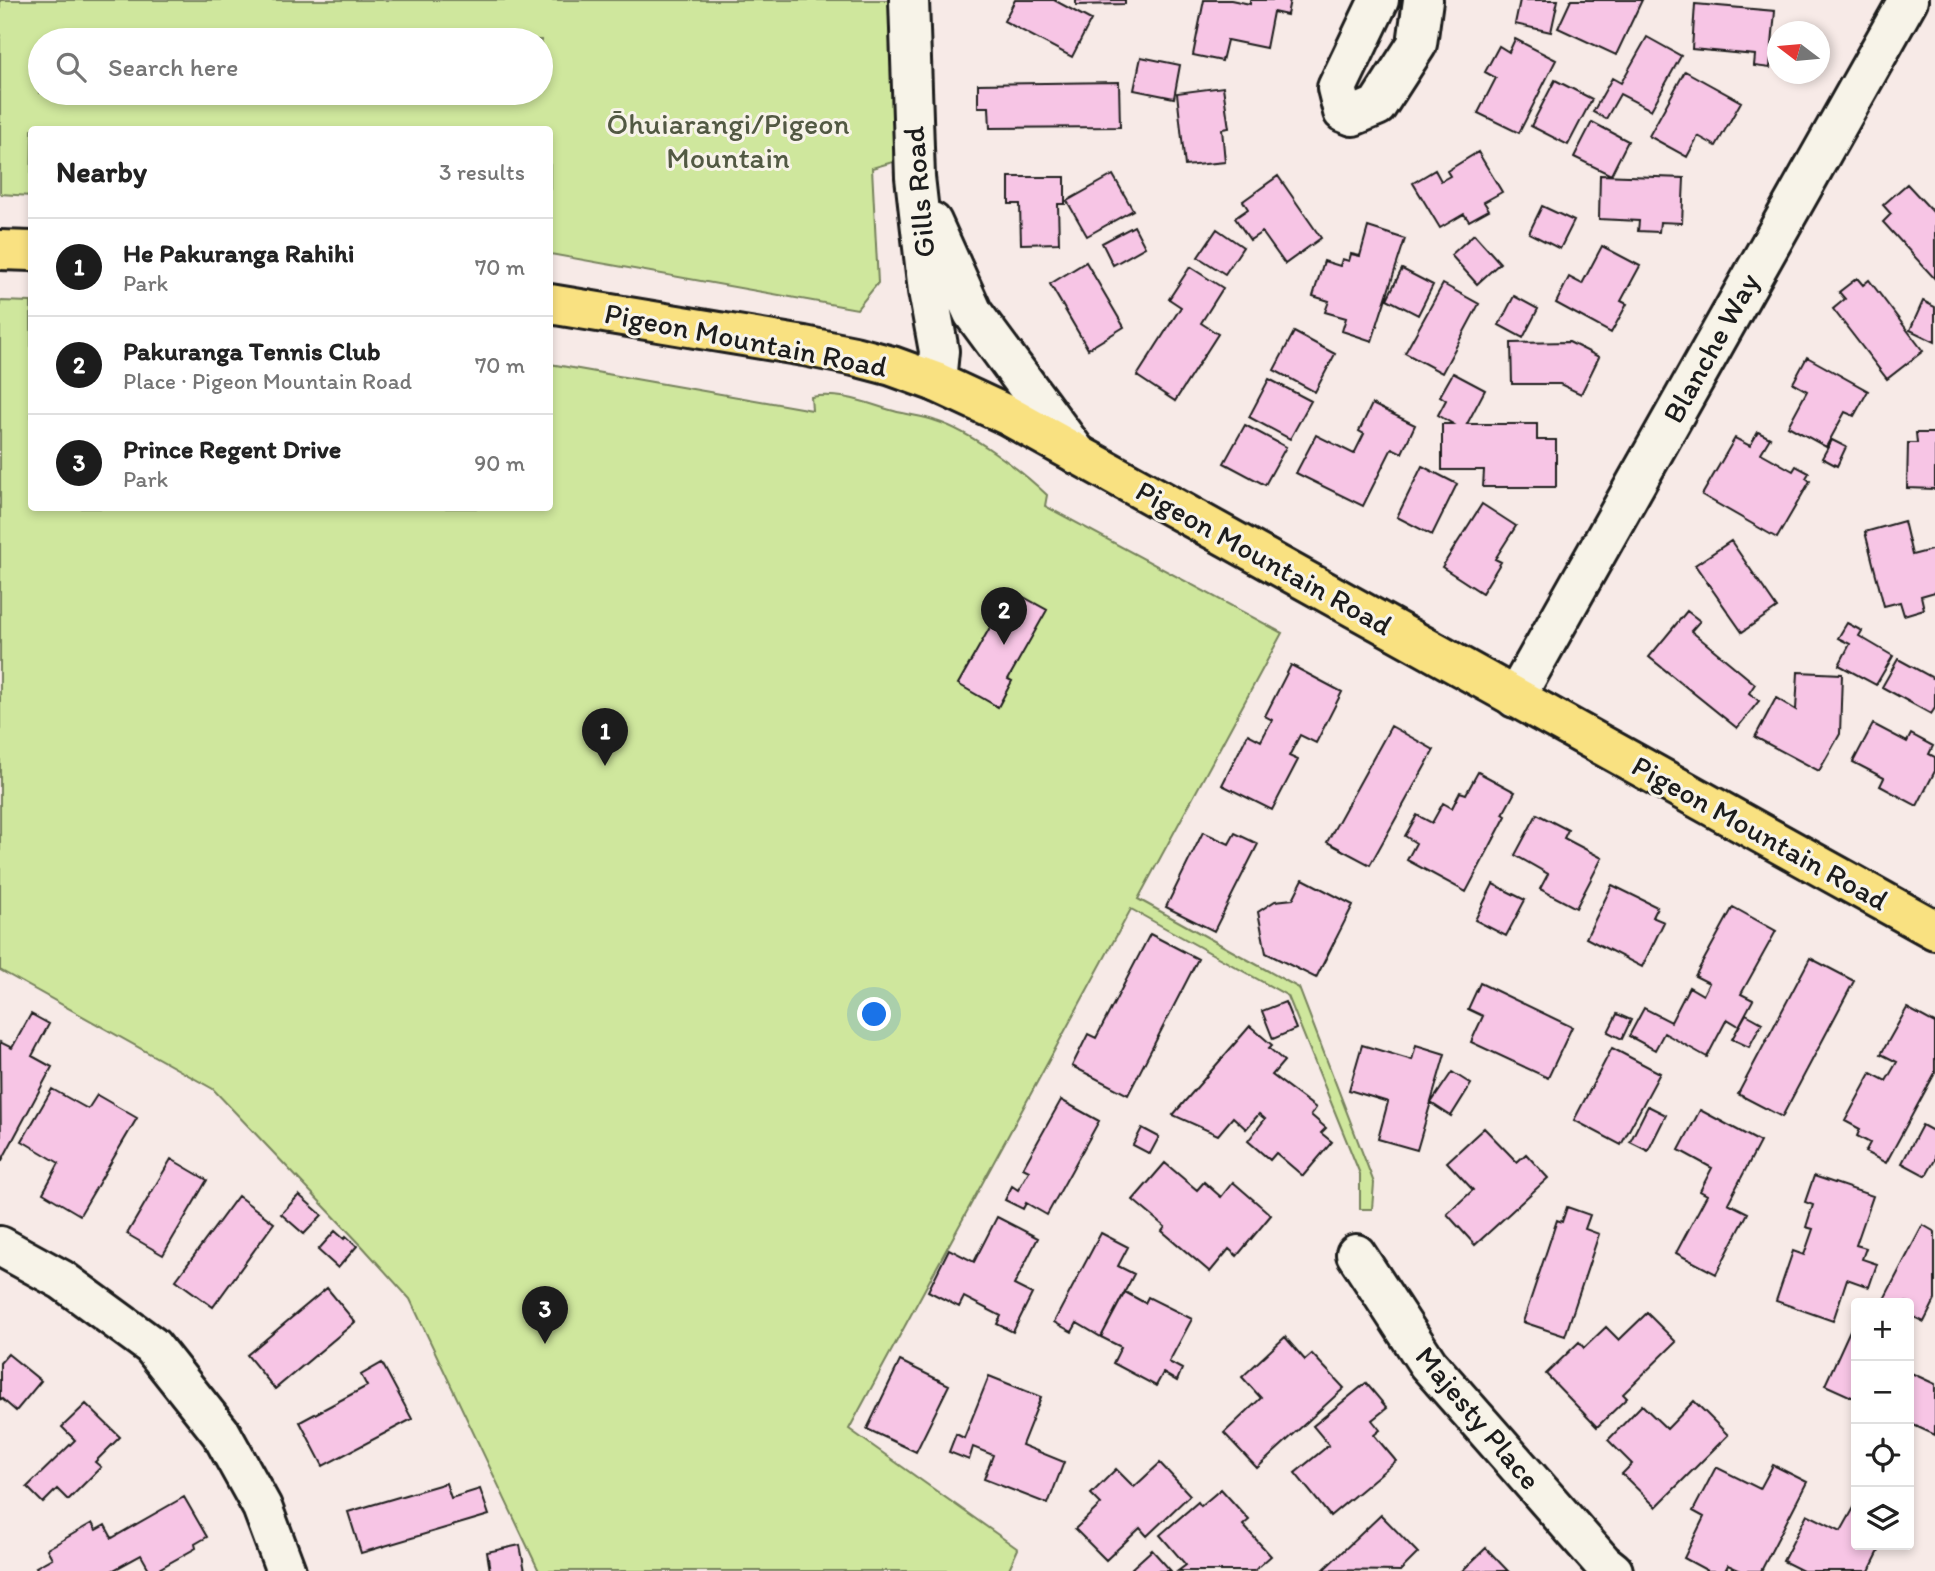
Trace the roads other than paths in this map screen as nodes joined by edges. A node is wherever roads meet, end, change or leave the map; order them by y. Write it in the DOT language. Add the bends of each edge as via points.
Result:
graph roads {
  1 [pos="909,0"];
  2 [pos="1379,0"];
  3 [pos="1423,0"];
  4 [pos="1908,0"];
  5 [pos="915,177"];
  6 [pos="0,250"];
  7 [pos="28,251"];
  8 [pos="553,304"];
  9 [pos="936,382"];
  10 [pos="1078,455"];
  11 [pos="1515,698"];
  12 [pos="1935,930"];
  13 [pos="0,1246"];
  14 [pos="1356,1254"];
  15 [pos="286,1571"];
  16 [pos="1613,1571"];
  1 -- 5 [label="street, Gills Road"];
  2 -- 3 [label="street" via="1338,88 1343,112 1353,116 1377,106 1417,44"];
  4 -- 11 [label="street, Blanche Way"];
  5 -- 9 [label="street, Gills Road" via="939,351"];
  5 -- 10 [label="street" via="973,313"];
  6 -- 7 [label="main road"];
  8 -- 9 [label="main road, Pigeon Mountain Road" via="822,349"];
  9 -- 10 [label="main road, Pigeon Mountain Road"];
  10 -- 11 [label="main road, Pigeon Mountain Road"];
  11 -- 12 [label="main road, Pigeon Mountain Road"];
  13 -- 15 [label="street" via="62,1280 152,1346 222,1433 262,1507"];
  14 -- 16 [label="street, Majesty Place" via="1428,1364"];
}
